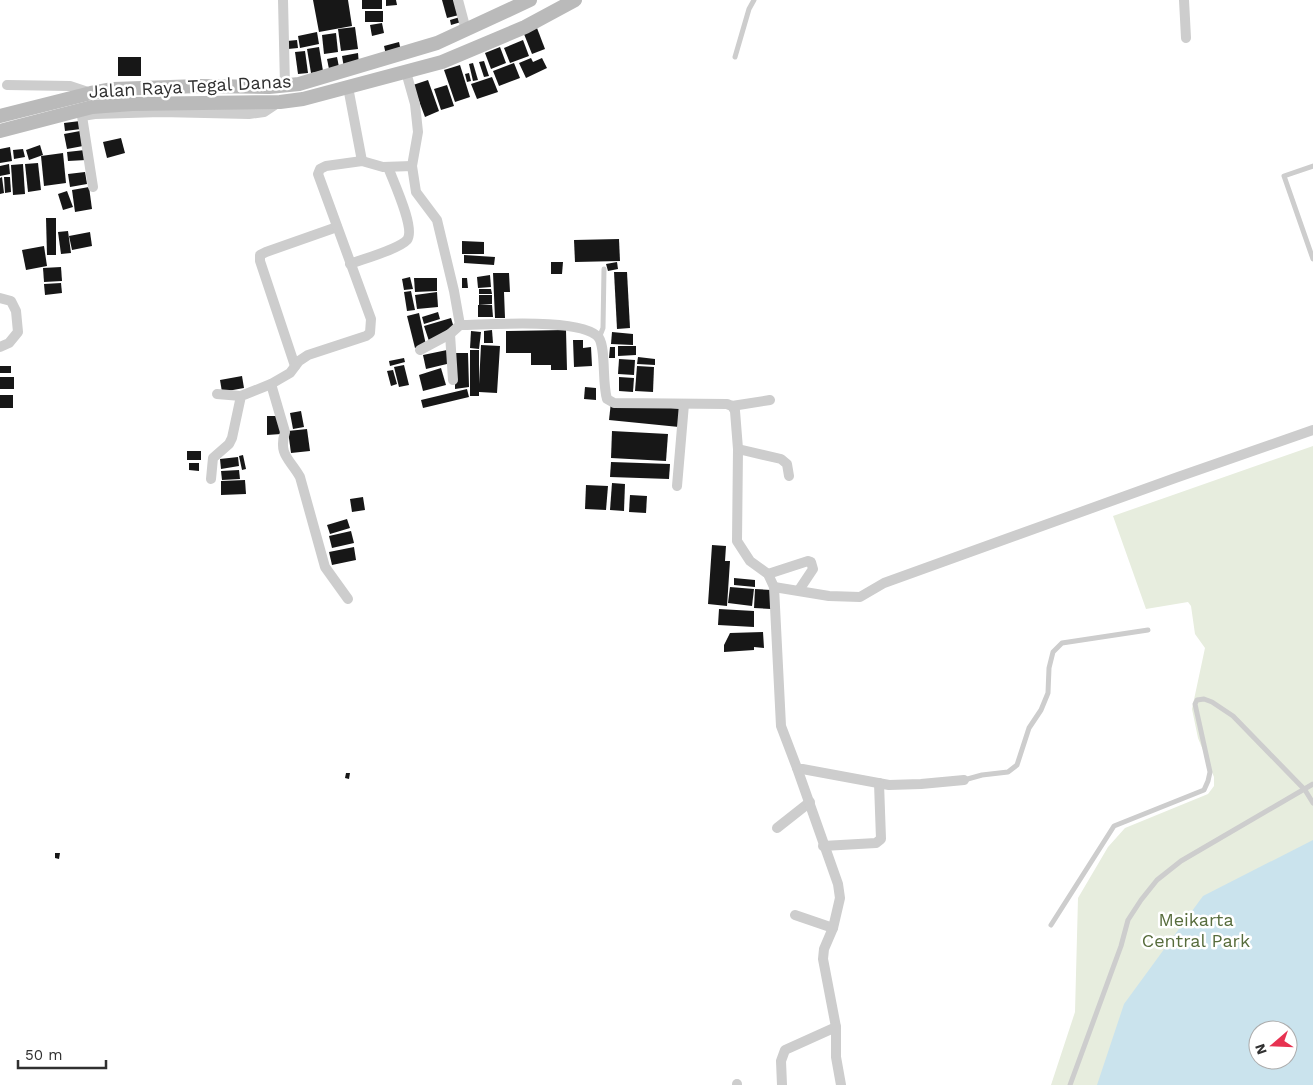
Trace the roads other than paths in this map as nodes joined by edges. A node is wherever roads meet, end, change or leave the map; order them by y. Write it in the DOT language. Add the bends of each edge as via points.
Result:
graph roads {
  1 [pos="283,0"];
  2 [pos="458,0"];
  3 [pos="575,0"];
  4 [pos="754,0"];
  5 [pos="1184,0"];
  6 [pos="523,2"];
  7 [pos="466,30"];
  8 [pos="1186,38"];
  9 [pos="736,57"];
  10 [pos="406,72"];
  11 [pos="7,85"];
  12 [pos="284,86"];
  13 [pos="348,87"];
  14 [pos="91,93"];
  15 [pos="280,102"];
  16 [pos="0,116"];
  17 [pos="82,116"];
  18 [pos="0,131"];
  19 [pos="0,138"];
  20 [pos="362,161"];
  21 [pos="412,166"];
  22 [pos="1313,166"];
  23 [pos="388,167"];
  24 [pos="93,187"];
  25 [pos="337,227"];
  26 [pos="1313,259"];
  27 [pos="350,264"];
  28 [pos="604,269"];
  29 [pos="0,298"];
  30 [pos="460,325"];
  31 [pos="450,334"];
  32 [pos="599,339"];
  33 [pos="0,347"];
  34 [pos="420,350"];
  35 [pos="295,366"];
  36 [pos="453,380"];
  37 [pos="271,384"];
  38 [pos="217,394"];
  39 [pos="241,396"];
  40 [pos="770,400"];
  41 [pos="684,404"];
  42 [pos="732,406"];
  43 [pos="1313,430"];
  44 [pos="738,449"];
  45 [pos="789,476"];
  46 [pos="211,479"];
  47 [pos="677,486"];
  48 [pos="768,574"];
  49 [pos="774,587"];
  50 [pos="799,590"];
  51 [pos="348,599"];
  52 [pos="1148,630"];
  53 [pos="797,768"];
  54 [pos="964,780"];
  55 [pos="879,783"];
  56 [pos="1313,784"];
  57 [pos="1305,790"];
  58 [pos="810,802"];
  59 [pos="1313,803"];
  60 [pos="777,828"];
  61 [pos="823,846"];
  62 [pos="795,915"];
  63 [pos="1051,925"];
  64 [pos="833,928"];
  65 [pos="836,1027"];
  66 [pos="782,1085"];
  67 [pos="841,1085"];
  68 [pos="1070,1085"];
  1 -- 12 [label="street"];
  2 -- 7 [label="street"];
  3 -- 10 [label="street, Jalan Raya Tegal Danas" via="524,27 442,62"];
  4 -- 9 [label="lane"];
  5 -- 8 [label="street"];
  6 -- 7 [label="street, Jalan Raya Tegal Danas"];
  7 -- 12 [label="street, Jalan Raya Tegal Danas" via="437,43"];
  10 -- 13 [label="street, Jalan Raya Tegal Danas"];
  10 -- 21 [label="street" via="415,104 418,132"];
  11 -- 14 [label="street" via="70,86"];
  12 -- 14 [label="street, Jalan Raya Tegal Danas" via="130,88"];
  13 -- 15 [label="street, Jalan Raya Tegal Danas"];
  13 -- 20 [label="street"];
  14 -- 16 [label="street, Jalan Raya Tegal Danas"];
  15 -- 17 [label="street" via="264,112 249,114 160,112"];
  15 -- 18 [label="street, Jalan Raya Tegal Danas" via="92,107"];
  17 -- 19 [label="street"];
  17 -- 24 [label="street"];
  20 -- 23 [label="street"];
  20 -- 25 [label="street" via="326,166 318,174"];
  21 -- 23 [label="street"];
  21 -- 30 [label="street" via="416,192 436,220 442,237"];
  22 -- 26 [label="lane" via="1284,176"];
  23 -- 27 [label="street" via="410,228 408,238 397,247"];
  25 -- 27 [label="street"];
  25 -- 35 [label="street" via="260,256"];
  27 -- 35 [label="street" via="371,318 370,333 308,355"];
  28 -- 32 [label="lane" via="603,328"];
  29 -- 33 [label="street" via="11,301 16,311 18,332 9,343"];
  30 -- 31 [label="street"];
  30 -- 32 [label="street" via="555,324 574,327"];
  31 -- 34 [label="street"];
  31 -- 36 [label="street"];
  32 -- 41 [label="street" via="607,399 614,403"];
  35 -- 37 [label="street" via="290,373"];
  37 -- 39 [label="street"];
  37 -- 51 [label="street" via="285,432 283,453 300,477 325,566"];
  38 -- 39 [label="street"];
  39 -- 46 [label="street" via="230,444 213,458"];
  40 -- 42 [label="street"];
  41 -- 42 [label="street"];
  41 -- 47 [label="street"];
  42 -- 44 [label="street"];
  43 -- 50 [label="street" via="884,583 860,597"];
  44 -- 45 [label="street" via="781,459 787,464"];
  44 -- 48 [label="street" via="737,541 750,561"];
  48 -- 49 [label="street"];
  48 -- 50 [label="street" via="811,562 813,569"];
  49 -- 50 [label="street"];
  49 -- 53 [label="street" via="781,726"];
  52 -- 54 [label="lane" via="1062,643 1053,652 1048,668 1048,693 1029,728 1017,766 1008,772"];
  53 -- 55 [label="street"];
  53 -- 58 [label="street"];
  54 -- 55 [label="street"];
  55 -- 61 [label="street" via="880,839 876,843"];
  56 -- 57 [label="lane"];
  57 -- 59 [label="lane"];
  57 -- 63 [label="lane" via="1233,716 1212,702 1197,700 1195,704 1210,772 1204,790 1114,826"];
  57 -- 68 [label="lane" via="1181,861 1157,880 1141,900 1128,920"];
  58 -- 60 [label="street"];
  58 -- 61 [label="street"];
  61 -- 64 [label="street" via="840,898"];
  62 -- 64 [label="street"];
  64 -- 65 [label="street" via="823,958"];
  65 -- 66 [label="street" via="785,1050 781,1061"];
  65 -- 67 [label="street" via="836,1057"];
}
